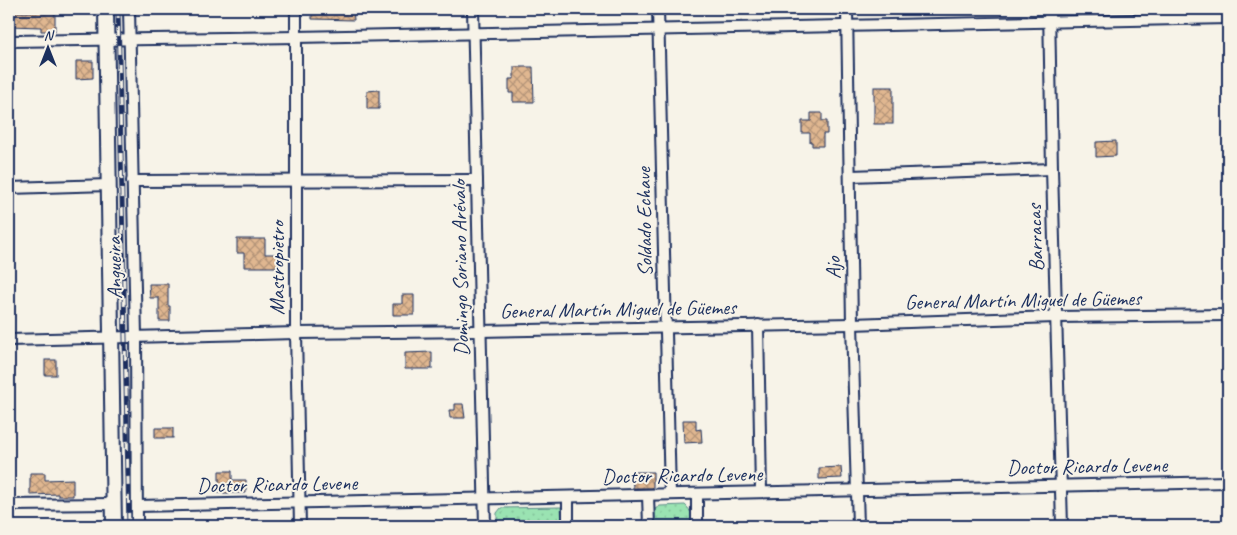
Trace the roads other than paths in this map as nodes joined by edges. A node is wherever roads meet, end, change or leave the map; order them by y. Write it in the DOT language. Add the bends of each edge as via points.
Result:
graph roads {
  1 [pos="106,9"];
  2 [pos="129,9"];
  3 [pos="296,9"];
  4 [pos="474,9"];
  5 [pos="658,9"];
  6 [pos="847,9"];
  7 [pos="1050,9"];
  8 [pos="1228,18"];
  9 [pos="1050,21"];
  10 [pos="848,25"];
  11 [pos="659,28"];
  12 [pos="474,32"];
  13 [pos="297,37"];
  14 [pos="130,38"];
  15 [pos="106,39"];
  16 [pos="9,41"];
  17 [pos="1052,169"];
  18 [pos="851,176"];
  19 [pos="477,180"];
  20 [pos="132,181"];
  21 [pos="296,181"];
  22 [pos="109,185"];
  23 [pos="9,188"];
  24 [pos="1228,315"];
  25 [pos="1056,317"];
  26 [pos="852,324"];
  27 [pos="758,325"];
  28 [pos="666,326"];
  29 [pos="480,331"];
  30 [pos="296,333"];
  31 [pos="136,336"];
  32 [pos="112,337"];
  33 [pos="9,340"];
  34 [pos="1228,482"];
  35 [pos="1061,486"];
  36 [pos="857,490"];
  37 [pos="761,492"];
  38 [pos="670,494"];
  39 [pos="697,494"];
  40 [pos="648,495"];
  41 [pos="568,497"];
  42 [pos="484,498"];
  43 [pos="300,502"];
  44 [pos="114,504"];
  45 [pos="9,505"];
  46 [pos="137,506"];
  47 [pos="114,526"];
  48 [pos="138,526"];
  49 [pos="300,526"];
  50 [pos="485,526"];
  51 [pos="568,526"];
  52 [pos="649,526"];
  53 [pos="697,526"];
  54 [pos="858,526"];
  55 [pos="1062,526"];
  1 -- 15 [label="street, Angueira"];
  2 -- 14 [label="street, Angueira"];
  3 -- 13 [label="street, Mastropietro"];
  4 -- 12 [label="street, Domingo Soriano Arévalo"];
  5 -- 11 [label="street, Soldado Echave"];
  6 -- 10 [label="street, Ajo"];
  7 -- 9 [label="street, Barracas"];
  8 -- 9 [label="street"];
  9 -- 10 [label="street"];
  9 -- 17 [label="street, Barracas"];
  10 -- 11 [label="street"];
  10 -- 18 [label="street, Ajo"];
  11 -- 12 [label="street"];
  11 -- 28 [label="street, Soldado Echave"];
  12 -- 13 [label="street"];
  12 -- 19 [label="street, Domingo Soriano Arévalo"];
  13 -- 14 [label="street"];
  13 -- 21 [label="street, Mastropietro"];
  14 -- 15 [label="street"];
  14 -- 20 [label="street, Angueira"];
  15 -- 16 [label="street"];
  15 -- 22 [label="street, Angueira"];
  17 -- 18 [label="street"];
  17 -- 25 [label="street, Barracas"];
  18 -- 26 [label="street, Ajo"];
  19 -- 21 [label="street"];
  19 -- 29 [label="street, Domingo Soriano Arévalo"];
  20 -- 21 [label="street"];
  20 -- 31 [label="street, Angueira"];
  21 -- 30 [label="street, Mastropietro"];
  22 -- 23 [label="street"];
  22 -- 32 [label="street, Angueira"];
  24 -- 25 [label="street, General Martín Miguel de Güemes"];
  25 -- 26 [label="street, General Martín Miguel de Güemes"];
  25 -- 35 [label="street, Barracas"];
  26 -- 27 [label="street, General Martín Miguel de Güemes"];
  26 -- 36 [label="street, Ajo"];
  27 -- 28 [label="street, General Martín Miguel de Güemes"];
  27 -- 37 [label="street"];
  28 -- 29 [label="street, General Martín Miguel de Güemes"];
  28 -- 38 [label="street, Soldado Echave"];
  29 -- 30 [label="street, General Martín Miguel de Güemes"];
  29 -- 42 [label="street, Domingo Soriano Arévalo"];
  30 -- 31 [label="street, General Martín Miguel de Güemes"];
  30 -- 43 [label="street, Mastropietro"];
  31 -- 32 [label="street, General Martín Miguel de Güemes"];
  31 -- 46 [label="street, Angueira"];
  32 -- 33 [label="street, General Martín Miguel de Güemes"];
  32 -- 44 [label="street, Angueira"];
  34 -- 35 [label="street, Doctor Ricardo Levene"];
  35 -- 36 [label="street, Doctor Ricardo Levene"];
  35 -- 55 [label="street, Barracas"];
  36 -- 37 [label="street, Doctor Ricardo Levene"];
  36 -- 54 [label="street, Ajo"];
  37 -- 39 [label="street, Doctor Ricardo Levene"];
  38 -- 39 [label="street, Doctor Ricardo Levene"];
  38 -- 40 [label="street, Doctor Ricardo Levene"];
  39 -- 53 [label="street"];
  40 -- 41 [label="street, Doctor Ricardo Levene"];
  40 -- 52 [label="street"];
  41 -- 42 [label="street, Doctor Ricardo Levene"];
  41 -- 51 [label="street"];
  42 -- 43 [label="street, Doctor Ricardo Levene"];
  42 -- 50 [label="street, Domingo Soriano Arévalo"];
  43 -- 46 [label="street, Doctor Ricardo Levene"];
  43 -- 49 [label="street, Mastropietro"];
  44 -- 45 [label="street"];
  44 -- 47 [label="street, Angueira"];
  46 -- 48 [label="street, Angueira"];
}
